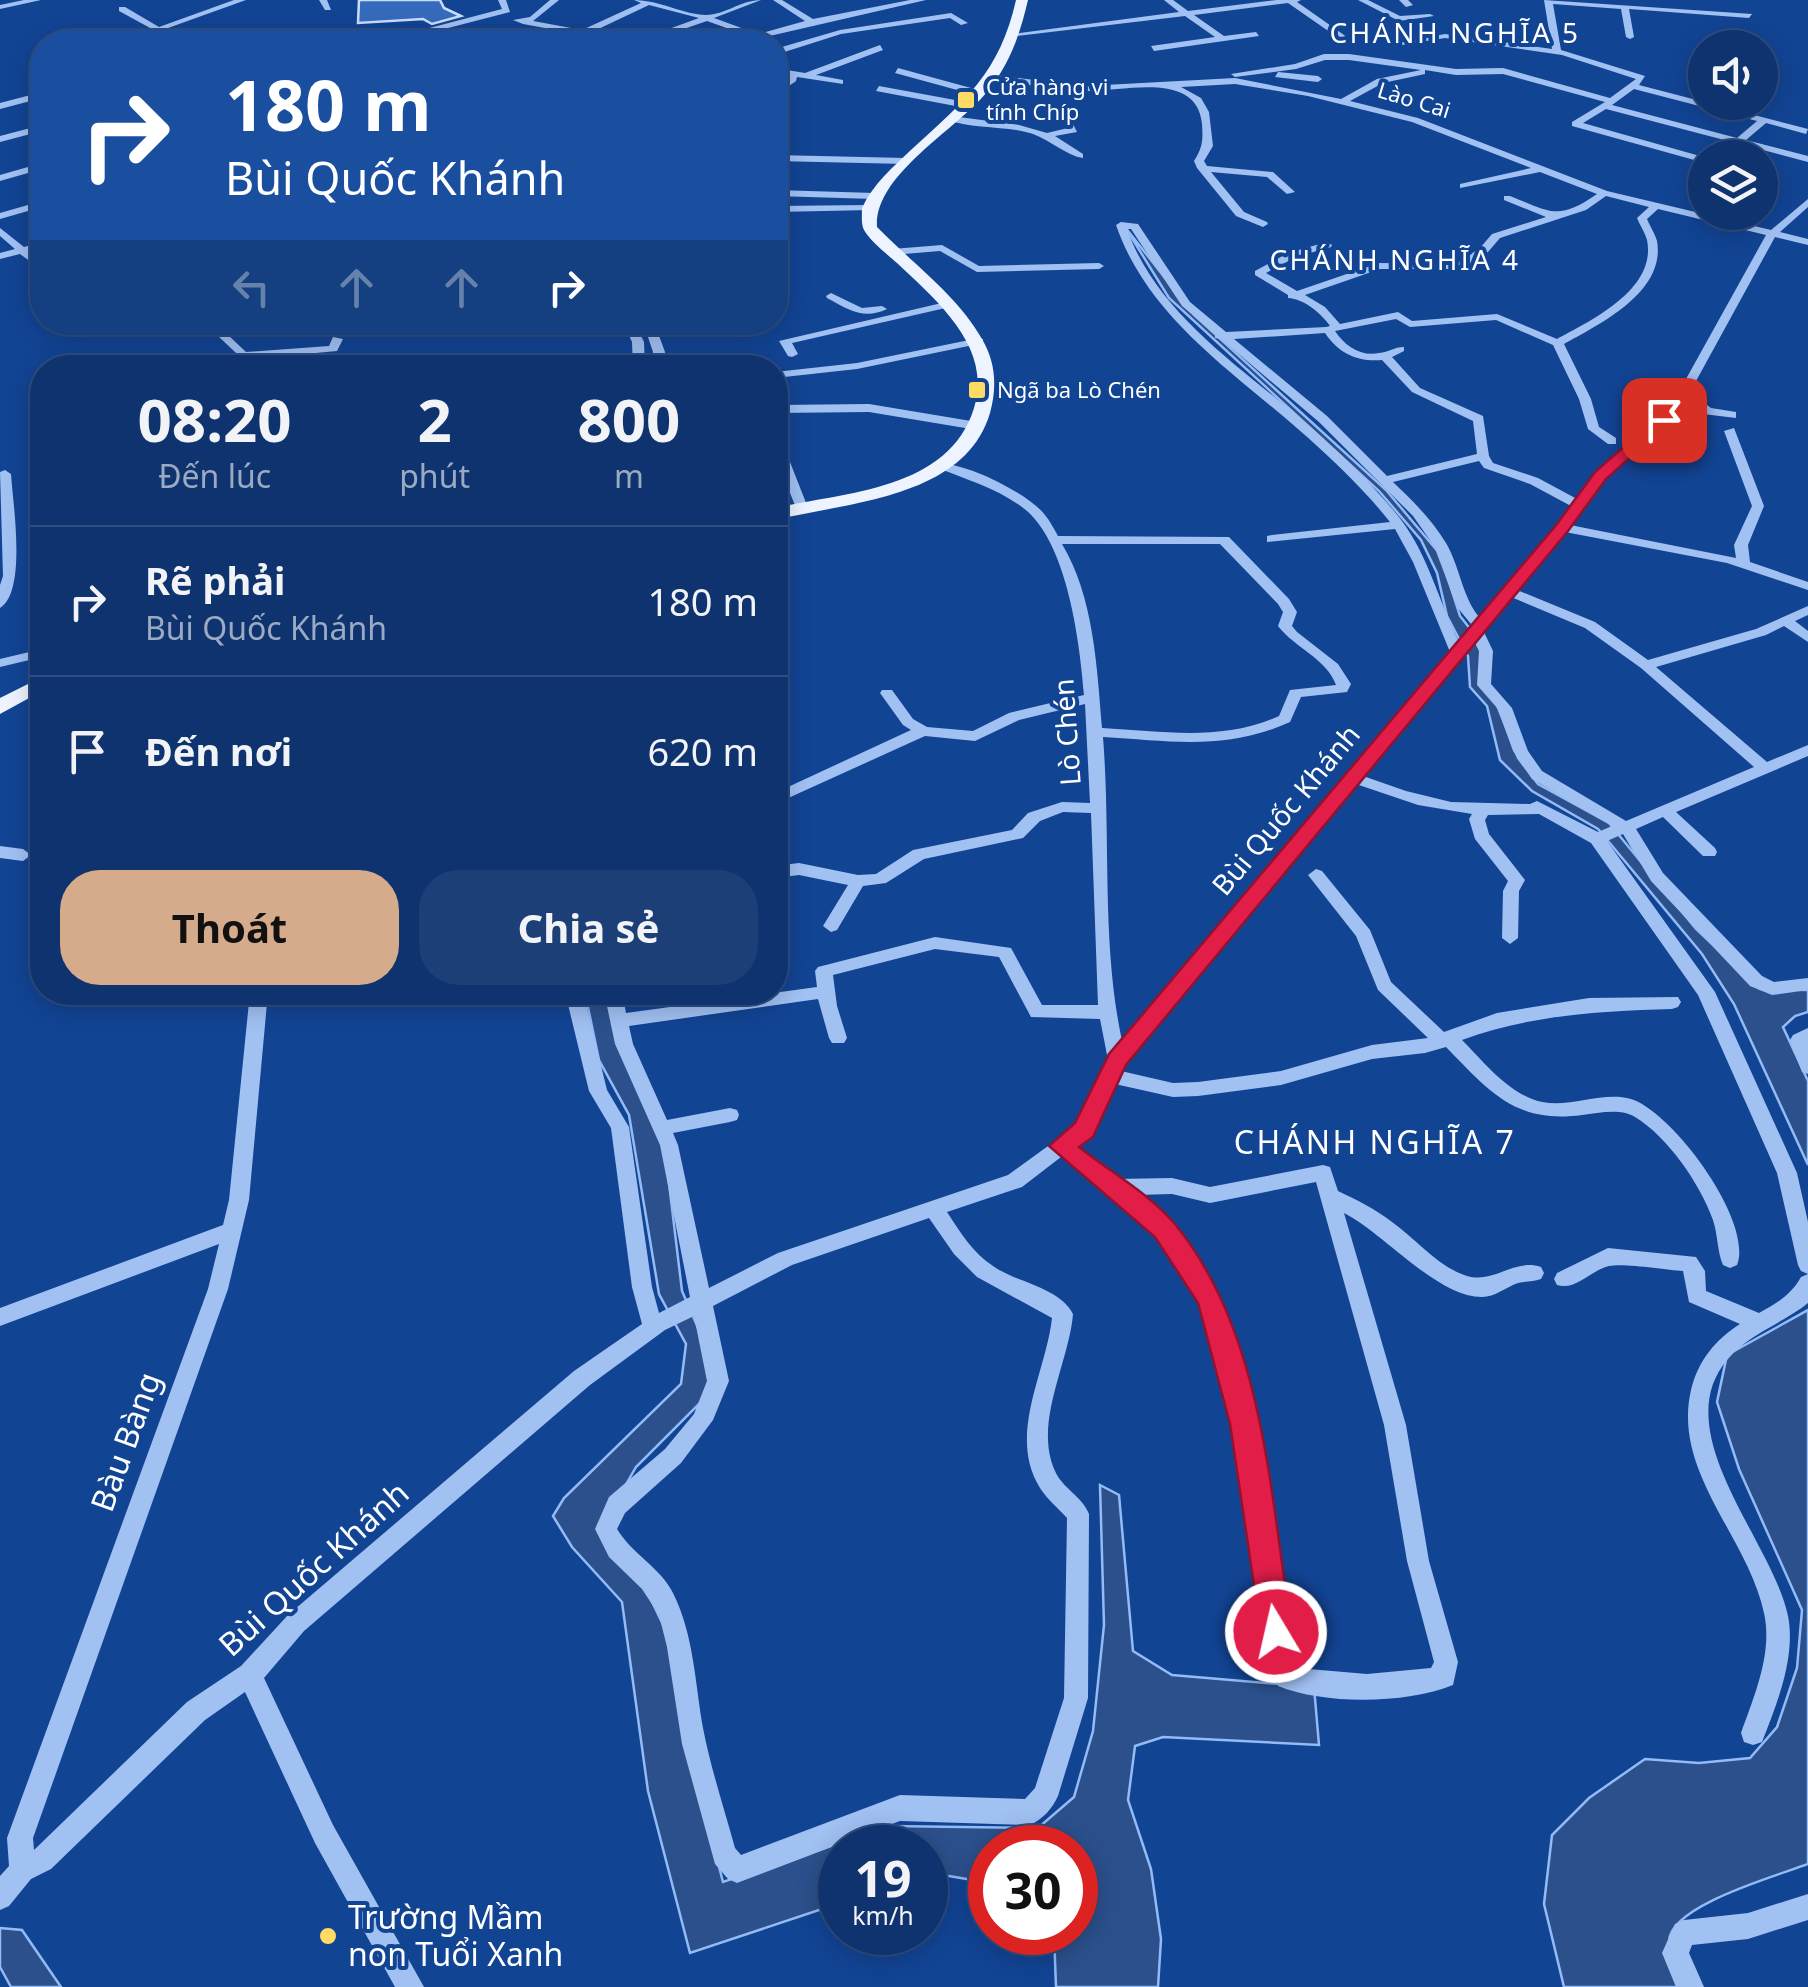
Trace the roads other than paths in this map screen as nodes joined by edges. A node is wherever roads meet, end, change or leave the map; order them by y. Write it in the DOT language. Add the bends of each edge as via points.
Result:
graph roads {
  1 [pos="37,0"];
  2 [pos="242,0"];
  3 [pos="555,0"];
  4 [pos="672,0"];
  5 [pos="757,0"];
  6 [pos="777,0"];
  7 [pos="922,0"];
  8 [pos="1022,0"];
  9 [pos="1168,0"];
  10 [pos="1233,0"];
  11 [pos="1298,0"];
  12 [pos="1362,0"];
  13 [pos="1548,0"];
  14 [pos="643,1"];
  15 [pos="1290,1"];
  16 [pos="898,2"];
  17 [pos="504,5"];
  18 [pos="659,5"];
  19 [pos="1242,6"];
  20 [pos="1624,6"];
  21 [pos="0,8"];
  22 [pos="122,9"];
  23 [pos="1186,13"];
  24 [pos="704,16"];
  25 [pos="1391,16"];
  26 [pos="1430,16"];
  27 [pos="1749,16"];
  28 [pos="522,22"];
  29 [pos="812,22"];
  30 [pos="1379,22"];
  31 [pos="964,23"];
  32 [pos="159,30"];
  33 [pos="425,30"];
  34 [pos="559,30"];
  35 [pos="589,30"];
  36 [pos="668,30"];
  37 [pos="740,30"];
  38 [pos="780,30"];
  39 [pos="1017,34"];
  40 [pos="1256,34"];
  41 [pos="1630,37"];
  42 [pos="1221,38"];
  43 [pos="1350,42"];
  44 [pos="1402,43"];
  45 [pos="788,48"];
  46 [pos="880,48"];
  47 [pos="1154,48"];
  48 [pos="1563,53"];
  49 [pos="1439,57"];
  50 [pos="1496,70"];
  51 [pos="898,71"];
  52 [pos="1426,71"];
  53 [pos="1253,72"];
  54 [pos="788,73"];
  55 [pos="791,74"];
  56 [pos="806,76"];
  57 [pos="996,77"];
  58 [pos="1318,79"];
  59 [pos="1200,80"];
  60 [pos="788,82"];
  61 [pos="840,82"];
  62 [pos="1165,82"];
  63 [pos="1633,86"];
  64 [pos="879,89"];
  65 [pos="980,93"];
  66 [pos="30,98"];
  67 [pos="1331,98"];
  68 [pos="1688,100"];
  69 [pos="1343,101"];
  70 [pos="1608,103"];
  71 [pos="966,104"];
  72 [pos="0,106"];
  73 [pos="1321,108"];
  74 [pos="1053,112"];
  75 [pos="950,119"];
  76 [pos="1764,120"];
  77 [pos="1806,130"];
  78 [pos="30,134"];
  79 [pos="1050,134"];
  80 [pos="1740,140"];
  81 [pos="0,142"];
  82 [pos="1778,150"];
  83 [pos="1688,155"];
  84 [pos="1080,156"];
  85 [pos="788,158"];
  86 [pos="1808,158"];
  87 [pos="906,161"];
  88 [pos="1202,168"];
  89 [pos="30,169"];
  90 [pos="1540,169"];
  91 [pos="0,178"];
  92 [pos="1463,186"];
  93 [pos="1290,192"];
  94 [pos="1604,193"];
  95 [pos="788,195"];
  96 [pos="1507,198"];
  97 [pos="872,202"];
  98 [pos="1808,202"];
  99 [pos="1655,206"];
  100 [pos="30,207"];
  101 [pos="788,208"];
  102 [pos="0,216"];
  103 [pos="1555,217"];
  104 [pos="1263,224"];
  105 [pos="0,231"];
  106 [pos="1772,234"];
  107 [pos="1808,242"];
  108 [pos="0,244"];
  109 [pos="1327,245"];
  110 [pos="892,252"];
  111 [pos="11,253"];
  112 [pos="1100,266"];
  113 [pos="30,270"];
  114 [pos="831,296"];
  115 [pos="1294,296"];
  116 [pos="941,300"];
  117 [pos="1333,329"];
  118 [pos="223,335"];
  119 [pos="1201,336"];
  120 [pos="1220,336"];
  121 [pos="337,339"];
  122 [pos="979,341"];
  123 [pos="1558,343"];
  124 [pos="1400,349"];
  125 [pos="792,354"];
  126 [pos="243,355"];
  127 [pos="257,355"];
  128 [pos="1385,356"];
  129 [pos="788,374"];
  130 [pos="1683,393"];
  131 [pos="788,409"];
  132 [pos="1732,415"];
  133 [pos="977,426"];
  134 [pos="1730,430"];
  135 [pos="1612,441"];
  136 [pos="1483,456"];
  137 [pos="946,467"];
  138 [pos="788,472"];
  139 [pos="6,474"];
  140 [pos="1385,480"];
  141 [pos="1580,506"];
  142 [pos="802,508"];
  143 [pos="788,511"];
  144 [pos="1397,525"];
  145 [pos="1562,527"];
  146 [pos="1055,540"];
  147 [pos="1272,540"];
  148 [pos="1744,564"];
  149 [pos="1808,586"];
  150 [pos="1508,591"];
  151 [pos="0,604"];
  152 [pos="1808,610"];
  153 [pos="1787,622"];
  154 [pos="1477,625"];
  155 [pos="1808,638"];
  156 [pos="1457,649"];
  157 [pos="30,656"];
  158 [pos="0,663"];
  159 [pos="1646,664"];
  160 [pos="30,690"];
  161 [pos="887,693"];
  162 [pos="1089,699"];
  163 [pos="0,706"];
  164 [pos="924,732"];
  165 [pos="1092,732"];
  166 [pos="1808,750"];
  167 [pos="1764,768"];
  168 [pos="1352,777"];
  169 [pos="788,794"];
  170 [pos="1097,808"];
  171 [pos="1484,810"];
  172 [pos="1666,811"];
  173 [pos="1625,829"];
  174 [pos="1600,838"];
  175 [pos="0,852"];
  176 [pos="1709,852"];
  177 [pos="23,855"];
  178 [pos="788,870"];
  179 [pos="1316,874"];
  180 [pos="858,881"];
  181 [pos="831,926"];
  182 [pos="1510,938"];
  183 [pos="1808,984"];
  184 [pos="825,992"];
  185 [pos="788,997"];
  186 [pos="1672,1002"];
  187 [pos="258,1005"];
  188 [pos="577,1005"];
  189 [pos="616,1005"];
  190 [pos="733,1005"];
  191 [pos="1108,1012"];
  192 [pos="619,1021"];
  193 [pos="1808,1035"];
  194 [pos="838,1038"];
  195 [pos="1446,1040"];
  196 [pos="1808,1067"];
  197 [pos="1113,1068"];
  198 [pos="730,1116"];
  199 [pos="662,1128"];
  200 [pos="1062,1146"];
  201 [pos="1115,1187"];
  202 [pos="1329,1196"];
  203 [pos="935,1212"];
  204 [pos="232,1230"];
  205 [pos="1730,1259"];
  206 [pos="1808,1265"];
  207 [pos="1534,1273"];
  208 [pos="1564,1280"];
  209 [pos="1808,1283"];
  210 [pos="699,1305"];
  211 [pos="0,1317"];
  212 [pos="1758,1322"];
  213 [pos="655,1325"];
  214 [pos="250,1675"];
  215 [pos="1753,1733"];
  216 [pos="22,1870"];
  217 [pos="0,1897"];
  218 [pos="1808,1908"];
  219 [pos="410,1987"];
  220 [pos="1690,1987"];
  1 -- 21 [label="street"];
  2 -- 32 [label="street"];
  3 -- 28 [label="street"];
  4 -- 18 [label="street"];
  5 -- 24 [label="street"];
  6 -- 29 [label="street"];
  7 -- 16 [label="street"];
  8 -- 39 [label="main road"];
  9 -- 23 [label="street"];
  10 -- 19 [label="street"];
  11 -- 15 [label="street"];
  12 -- 25 [label="street"];
  13 -- 20 [label="street"];
  13 -- 48 [label="street"];
  14 -- 18 [label="street"];
  14 -- 35 [label="street"];
  15 -- 19 [label="street"];
  15 -- 43 [label="street"];
  16 -- 29 [label="street"];
  17 -- 28 [label="street"];
  17 -- 33 [label="street"];
  18 -- 24 [label="street"];
  19 -- 23 [label="street"];
  20 -- 27 [label="street"];
  20 -- 41 [label="street"];
  22 -- 32 [label="street"];
  23 -- 39 [label="street"];
  23 -- 42 [label="street"];
  24 -- 36 [label="street"];
  24 -- 37 [label="street"];
  25 -- 26 [label="street"];
  25 -- 30 [label="street"];
  28 -- 34 [label="street"];
  29 -- 38 [label="street"];
  31 -- 45 [label="street" via="951,15 840,32"];
  39 -- 57 [label="main road"];
  40 -- 42 [label="street"];
  42 -- 47 [label="street"];
  44 -- 48 [label="street" via="1445,36"];
  46 -- 56 [label="street"];
  48 -- 63 [label="street" via="1642,78"];
  49 -- 50 [label="street"];
  50 -- 53 [label="street" via="1456,72 1329,56"];
  50 -- 70 [label="street"];
  51 -- 65 [label="street"];
  52 -- 69 [label="street" via="1380,80"];
  53 -- 58 [label="street"];
  53 -- 59 [label="street"];
  54 -- 55 [label="street"];
  55 -- 56 [label="street"];
  55 -- 60 [label="street"];
  56 -- 61 [label="street"];
  57 -- 62 [label="street, Lào Cai" via="1086,89"];
  57 -- 65 [label="main road"];
  59 -- 62 [label="street, Lào Cai"];
  59 -- 67 [label="street, Lào Cai"];
  62 -- 88 [label="street" via="1198,100 1204,112 1208,146"];
  63 -- 68 [label="street"];
  63 -- 70 [label="street"];
  64 -- 71 [label="street"];
  65 -- 71 [label="main road"];
  66 -- 72 [label="street"];
  67 -- 69 [label="street, Lào Cai"];
  67 -- 73 [label="street"];
  69 -- 90 [label="street, Lào Cai" via="1415,120"];
  70 -- 80 [label="street"];
  70 -- 83 [label="street" via="1575,124"];
  71 -- 75 [label="main road"];
  74 -- 79 [label="street" via="1074,130"];
  75 -- 79 [label="street"];
  75 -- 87 [label="main road"];
  76 -- 77 [label="street"];
  76 -- 80 [label="street"];
  78 -- 81 [label="street"];
  79 -- 84 [label="street"];
  82 -- 86 [label="street"];
  85 -- 87 [label="street"];
  87 -- 97 [label="main road"];
  88 -- 93 [label="street" via="1270,174"];
  88 -- 104 [label="street" via="1237,212"];
  89 -- 91 [label="street"];
  90 -- 92 [label="street"];
  90 -- 94 [label="street, Lào Cai"];
  94 -- 99 [label="street, Lào Cai"];
  94 -- 103 [label="street"];
  95 -- 97 [label="street"];
  96 -- 103 [label="street"];
  97 -- 101 [label="street"];
  97 -- 110 [label="main road" via="870,228"];
  98 -- 106 [label="street, Bùi Quốc Khánh"];
  99 -- 106 [label="street, Lào Cai"];
  99 -- 123 [label="street" via="1642,218 1650,231 1646,282"];
  100 -- 102 [label="street"];
  103 -- 115 [label="street" via="1496,236 1458,267 1379,266"];
  105 -- 111 [label="street"];
  106 -- 107 [label="street, Lào Cai"];
  106 -- 130 [label="street, Bùi Quốc Khánh"];
  108 -- 111 [label="street"];
  109 -- 115 [label="street" via="1260,273"];
  110 -- 112 [label="street" via="942,248 978,269"];
  110 -- 116 [label="main road"];
  111 -- 113 [label="street"];
  114 -- 116 [label="street" via="860,312"];
  115 -- 117 [label="street" via="1324,310"];
  116 -- 122 [label="main road"];
  116 -- 125 [label="street" via="785,341"];
  117 -- 120 [label="street"];
  117 -- 123 [label="street" via="1398,315 1410,324 1490,317"];
  117 -- 128 [label="street" via="1333,340 1358,356"];
  118 -- 126 [label="street"];
  119 -- 120 [label="street"];
  120 -- 140 [label="street" via="1323,419"];
  120 -- 144 [label="street" via="1186,304 1134,226 1120,225 1157,294 1308,432"];
  121 -- 127 [label="street" via="333,349"];
  122 -- 129 [label="street"];
  122 -- 133 [label="main road" via="988,368"];
  123 -- 135 [label="street" via="1594,429"];
  124 -- 128 [label="street"];
  128 -- 136 [label="street" via="1416,390 1479,418"];
  130 -- 132 [label="street" via="1707,411"];
  130 -- 141 [label="street, Bùi Quốc Khánh" via="1664,420 1600,476"];
  131 -- 133 [label="street" via="869,408"];
  133 -- 137 [label="main road"];
  134 -- 148 [label="street" via="1758,506 1741,544"];
  136 -- 140 [label="street"];
  136 -- 141 [label="street"];
  137 -- 142 [label="main road"];
  137 -- 146 [label="street, Lò Chén" via="1002,490 1039,515"];
  138 -- 142 [label="street"];
  139 -- 151 [label="street" via="10,576"];
  140 -- 154 [label="street" via="1441,546"];
  141 -- 145 [label="street, Bùi Quốc Khánh"];
  142 -- 143 [label="main road"];
  144 -- 147 [label="street"];
  144 -- 156 [label="street"];
  145 -- 148 [label="street"];
  145 -- 150 [label="street, Bùi Quốc Khánh"];
  146 -- 162 [label="street, Lò Chén" via="1086,630"];
  146 -- 165 [label="street" via="1224,540 1284,602 1292,636 1339,668 1344,684 1295,693 1285,719 1238,736"];
  148 -- 149 [label="street"];
  150 -- 154 [label="street, Bùi Quốc Khánh"];
  150 -- 159 [label="street" via="1590,625"];
  152 -- 153 [label="street"];
  153 -- 155 [label="street"];
  153 -- 159 [label="street"];
  154 -- 156 [label="street, Bùi Quốc Khánh"];
  154 -- 173 [label="street" via="1486,651 1484,685 1506,708 1525,761 1548,785"];
  156 -- 168 [label="street, Bùi Quốc Khánh"];
  157 -- 158 [label="street"];
  159 -- 167 [label="street"];
  160 -- 163 [label="main road"];
  161 -- 164 [label="street"];
  162 -- 164 [label="street" via="1014,716 975,736"];
  162 -- 165 [label="street, Lò Chén"];
  164 -- 169 [label="street"];
  165 -- 170 [label="street, Lò Chén"];
  166 -- 167 [label="street"];
  167 -- 172 [label="street"];
  168 -- 171 [label="street" via="1402,796"];
  168 -- 197 [label="street, Bùi Quốc Khánh"];
  170 -- 180 [label="street" via="1062,806 1034,817 1017,834 918,854 880,879"];
  170 -- 191 [label="street, Lò Chén"];
  171 -- 174 [label="street" via="1536,806"];
  171 -- 182 [label="street" via="1481,836 1517,880"];
  172 -- 173 [label="street"];
  172 -- 176 [label="street"];
  173 -- 174 [label="street"];
  173 -- 183 [label="street" via="1657,877 1756,981 1772,989"];
  174 -- 206 [label="street" via="1706,992 1787,1173"];
  175 -- 177 [label="street"];
  178 -- 180 [label="street"];
  179 -- 195 [label="street" via="1364,934 1384,985"];
  180 -- 181 [label="street"];
  184 -- 185 [label="street"];
  184 -- 191 [label="street" via="822,976 830,966 952,942 1005,952 1038,1012"];
  184 -- 194 [label="street"];
  186 -- 195 [label="street" via="1497,1020"];
  187 -- 204 [label="street, Bàu Bàng"];
  188 -- 213 [label="street" via="598,1091 620,1127 642,1288"];
  189 -- 192 [label="street"];
  190 -- 192 [label="street"];
  191 -- 197 [label="street, Lò Chén"];
  192 -- 199 [label="street"];
  193 -- 196 [label="street" via="1800,1040"];
  195 -- 197 [label="street" via="1280,1078 1198,1089 1173,1090"];
  195 -- 205 [label="street" via="1526,1105 1621,1105 1649,1114 1710,1192"];
  197 -- 200 [label="street, Bùi Quốc Khánh" via="1084,1130"];
  198 -- 199 [label="street"];
  199 -- 210 [label="street"];
  200 -- 201 [label="street"];
  200 -- 203 [label="street, Bùi Quốc Khánh" via="1015,1182"];
  201 -- 202 [label="street" via="1172,1186 1210,1195 1323,1173"];
  201 -- 202 [label="street" via="1164,1229 1210,1299 1244,1424 1287,1678 1332,1684 1438,1680 1446,1662 1418,1561 1395,1425"];
  202 -- 207 [label="street" via="1460,1280 1487,1288"];
  203 -- 210 [label="street, Bùi Quốc Khánh" via="785,1259"];
  203 -- 210 [label="street" via="967,1257 1063,1314 1038,1430 1045,1475 1078,1514 1076,1698 1045,1796 1030,1812 900,1808 747,1870 730,1867 664,1599 618,1553 606,1530 617,1505 673,1456 712,1403 718,1381"];
  204 -- 211 [label="street"];
  204 -- 216 [label="street, Bàu Bàng" via="218,1289 20,1838"];
  208 -- 212 [label="street" via="1608,1257 1689,1264 1696,1296"];
  209 -- 212 [label="street" via="1793,1304"];
  210 -- 213 [label="street, Bùi Quốc Khánh"];
  212 -- 215 [label="street" via="1726,1343 1708,1369 1697,1426 1777,1618 1771,1677"];
  213 -- 214 [label="street, Bùi Quốc Khánh" via="466,1475 296,1623"];
  214 -- 216 [label="street, Bùi Quốc Khánh" via="196,1711 42,1860"];
  214 -- 219 [label="street" via="358,1902"];
  216 -- 217 [label="street"];
  218 -- 220 [label="street" via="1748,1926 1684,1933 1675,1954"];
}
